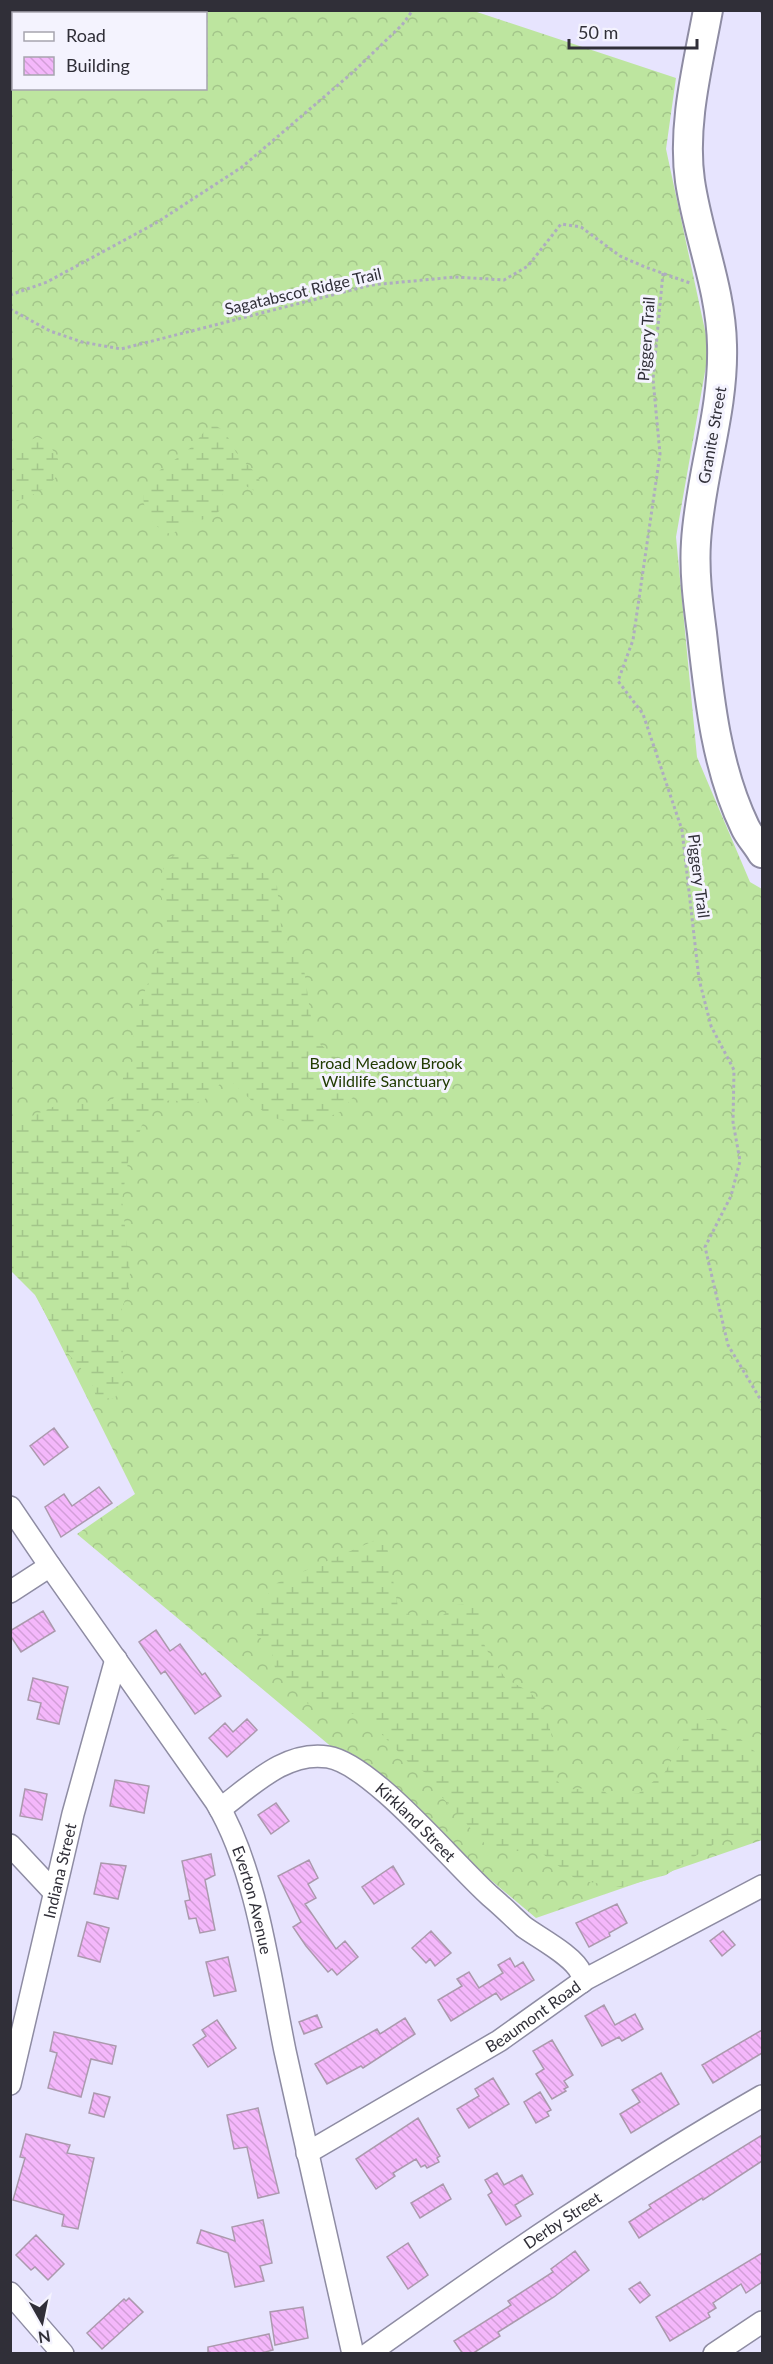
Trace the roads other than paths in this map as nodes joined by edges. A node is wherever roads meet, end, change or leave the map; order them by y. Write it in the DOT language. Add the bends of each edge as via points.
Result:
graph roads {
  1 [pos="708,10"];
  2 [pos="762,853"];
  3 [pos="10,1507"];
  4 [pos="50,1566"];
  5 [pos="10,1592"];
  6 [pos="116,1659"];
  7 [pos="220,1809"];
  8 [pos="10,1845"];
  9 [pos="762,1886"];
  10 [pos="54,1892"];
  11 [pos="582,1982"];
  12 [pos="10,2084"];
  13 [pos="762,2096"];
  14 [pos="307,2152"];
  15 [pos="10,2293"];
  16 [pos="762,2322"];
  17 [pos="63,2354"];
  18 [pos="353,2354"];
  19 [pos="368,2354"];
  20 [pos="714,2354"];
  1 -- 2 [label="street, Granite Street" via="689,123 688,156 696,212 721,320 722,381 695,543 697,589 717,736 730,789 745,828"];
  3 -- 4 [label="street, Everton Avenue"];
  4 -- 5 [label="street"];
  4 -- 6 [label="street, Everton Avenue"];
  6 -- 7 [label="street, Everton Avenue"];
  6 -- 10 [label="street, Indiana Street"];
  7 -- 11 [label="street, Kirkland Street" via="272,1770 296,1758 321,1756 344,1762 380,1788 486,1893 572,1962 581,1972"];
  7 -- 14 [label="street, Everton Avenue" via="238,1847 253,1898"];
  8 -- 10 [label="street"];
  9 -- 11 [label="street, Beaumont Road"];
  10 -- 12 [label="street, Indiana Street"];
  11 -- 14 [label="street, Beaumont Road" via="499,2041"];
  13 -- 19 [label="street, Derby Street" via="500,2261"];
  14 -- 18 [label="street, Everton Avenue"];
  15 -- 17 [label="street"];
  16 -- 20 [label="street"];
}
